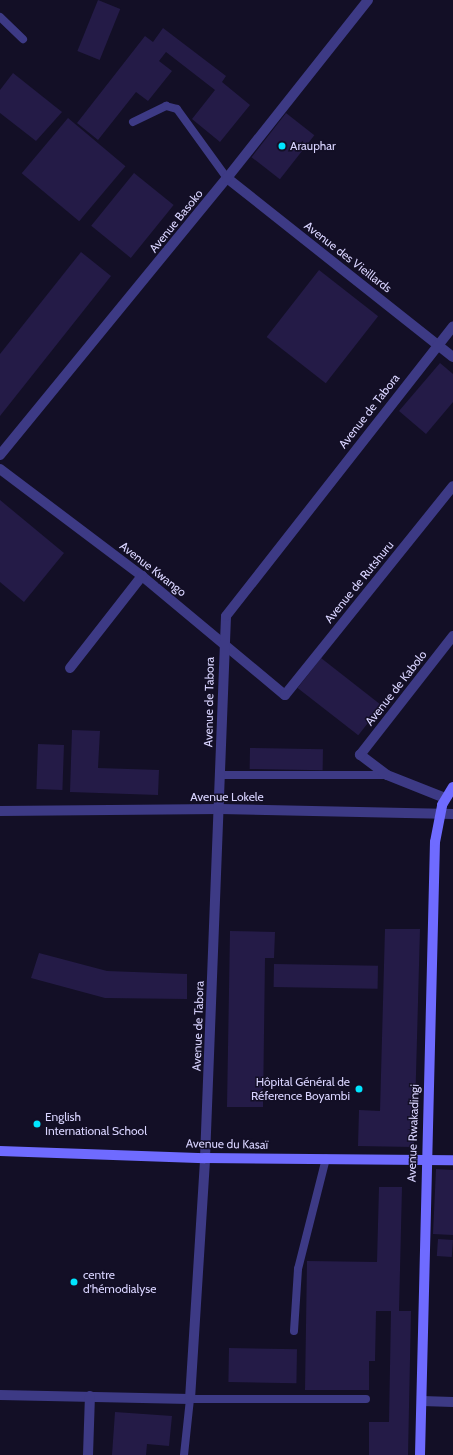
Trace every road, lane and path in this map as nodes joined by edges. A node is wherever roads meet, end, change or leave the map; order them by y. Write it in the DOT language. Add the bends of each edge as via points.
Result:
graph roads {
  1 [pos="368,0"];
  2 [pos="0,17"];
  3 [pos="23,39"];
  4 [pos="133,122"];
  5 [pos="227,178"];
  6 [pos="453,326"];
  7 [pos="438,344"];
  8 [pos="453,357"];
  9 [pos="0,455"];
  10 [pos="0,469"];
  11 [pos="453,486"];
  12 [pos="142,576"];
  13 [pos="453,636"];
  14 [pos="224,641"];
  15 [pos="70,668"];
  16 [pos="285,695"];
  17 [pos="220,775"];
  18 [pos="387,775"];
  19 [pos="453,787"];
  20 [pos="445,798"];
  21 [pos="220,809"];
  22 [pos="0,811"];
  23 [pos="440,813"];
  24 [pos="453,814"];
  25 [pos="0,1151"];
  26 [pos="205,1158"];
  27 [pos="326,1158"];
  28 [pos="425,1160"];
  29 [pos="453,1160"];
  30 [pos="294,1331"];
  31 [pos="0,1395"];
  32 [pos="90,1396"];
  33 [pos="190,1399"];
  34 [pos="366,1399"];
  35 [pos="422,1401"];
  36 [pos="453,1402"];
  37 [pos="88,1455"];
  38 [pos="184,1455"];
  39 [pos="420,1455"];
  1 -- 5 [label="street, Avenue Basoko"];
  2 -- 3 [label="lane"];
  4 -- 5 [label="lane" via="166,106 177,109"];
  5 -- 7 [label="street, Avenue des Vieillards"];
  5 -- 9 [label="street, Avenue Basoko"];
  6 -- 7 [label="street, Avenue de Tabora"];
  7 -- 8 [label="street, Avenue des Vieillards"];
  7 -- 14 [label="street, Avenue de Tabora" via="226,616"];
  10 -- 12 [label="street, Avenue Kwango"];
  11 -- 16 [label="street, Avenue de Rutshuru"];
  12 -- 14 [label="street, Avenue Kwango"];
  12 -- 15 [label="street"];
  13 -- 18 [label="street, Avenue de Kabolo" via="360,756"];
  14 -- 16 [label="street, Avenue Kwango"];
  14 -- 17 [label="street, Avenue de Tabora"];
  17 -- 18 [label="lane"];
  17 -- 21 [label="street, Avenue de Tabora"];
  18 -- 20 [label="street"];
  19 -- 20 [label="street, Avenue Rwakadingi"];
  20 -- 23 [label="street, Avenue Rwakadingi"];
  21 -- 22 [label="street, Avenue Lokele"];
  21 -- 23 [label="street, Avenue Lokele"];
  21 -- 26 [label="street, Avenue de Tabora"];
  23 -- 24 [label="street, Avenue Lokele"];
  23 -- 28 [label="street, Avenue Rwakadingi" via="435,842"];
  25 -- 26 [label="street, Avenue du Kasaï"];
  26 -- 27 [label="street, Avenue du Kasaï"];
  26 -- 33 [label="street, Avenue de Tabora"];
  27 -- 28 [label="street, Avenue du Kasaï"];
  27 -- 30 [label="lane" via="298,1269"];
  28 -- 29 [label="street, Avenue du Kasaï"];
  28 -- 35 [label="street, Avenue Rwakadingi"];
  31 -- 32 [label="street"];
  32 -- 33 [label="street"];
  32 -- 37 [label="street"];
  33 -- 34 [label="lane"];
  33 -- 38 [label="lane"];
  35 -- 36 [label="street"];
  35 -- 39 [label="street, Avenue Rwakadingi"];
}
